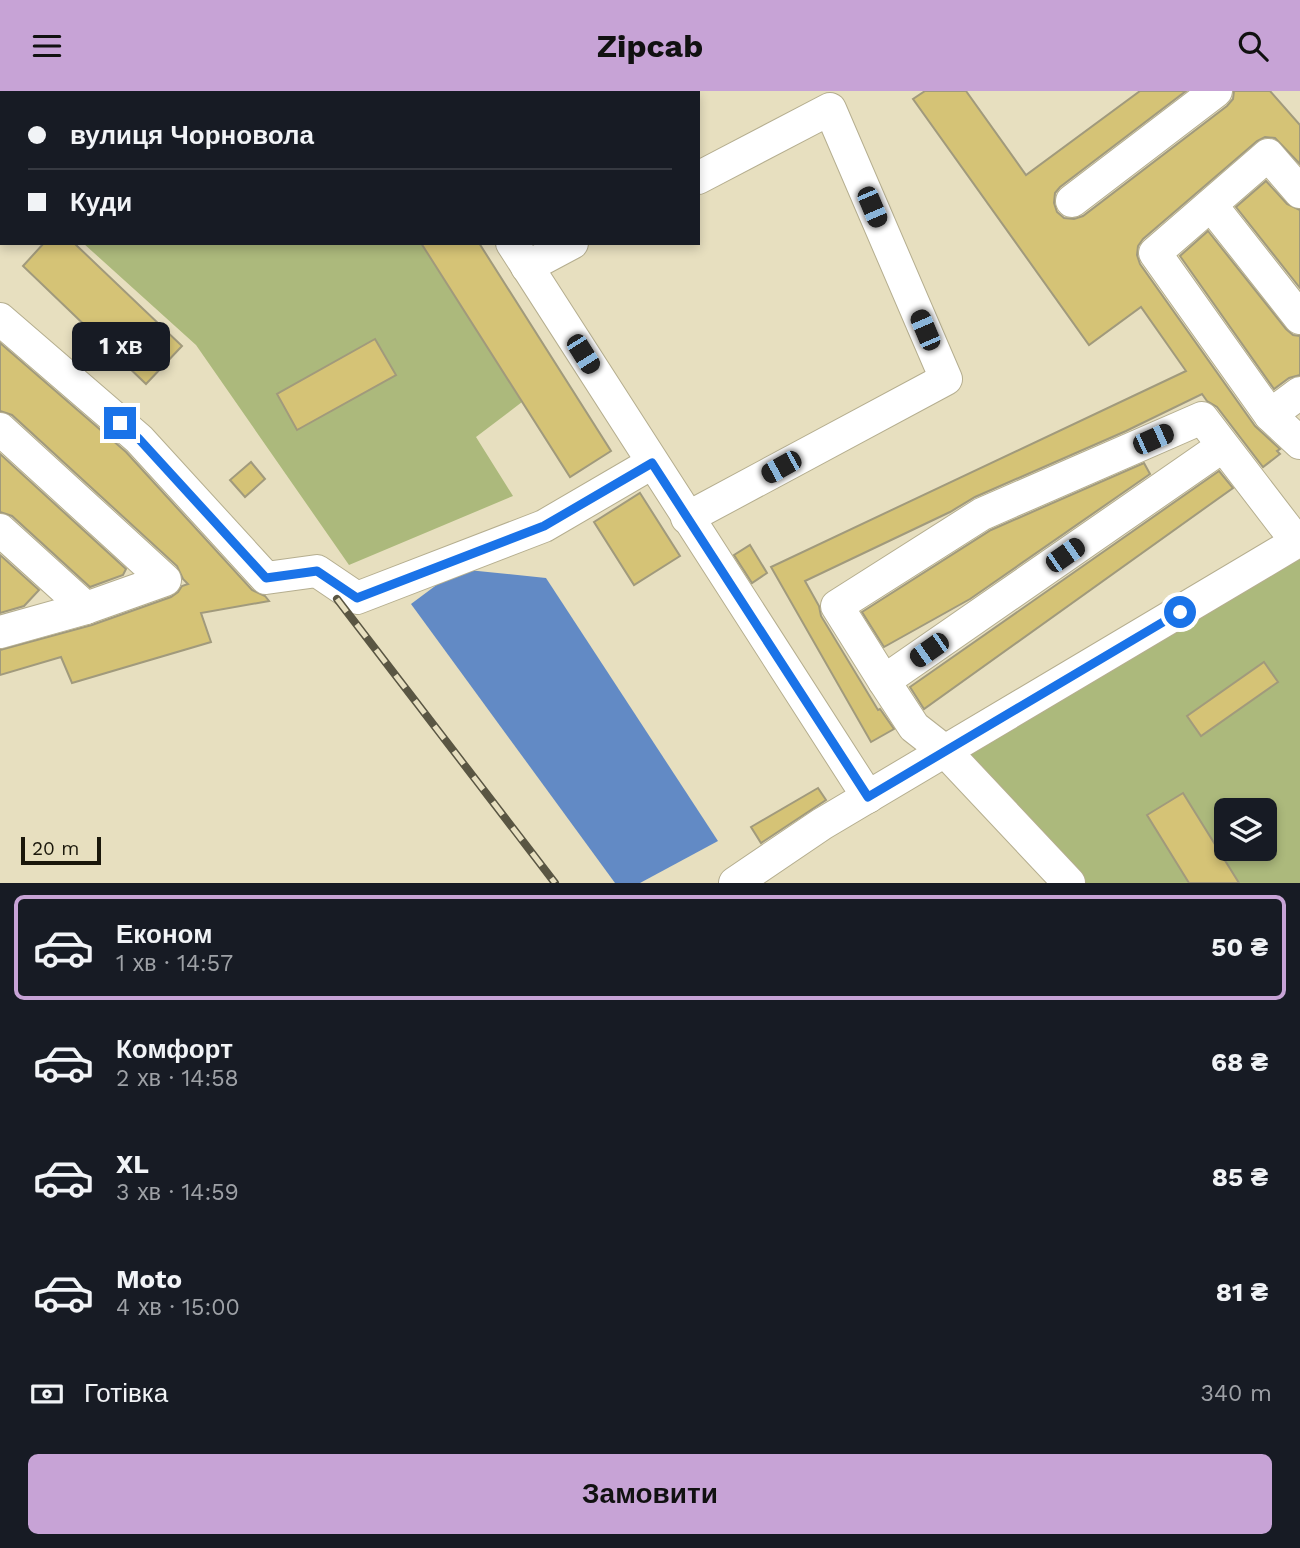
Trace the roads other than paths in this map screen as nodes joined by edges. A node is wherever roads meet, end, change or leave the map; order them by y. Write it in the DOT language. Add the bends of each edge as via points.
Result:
graph roads {
  1 [pos="1216,91"];
  2 [pos="700,177"];
  3 [pos="1300,192"];
  4 [pos="1072,201"];
  5 [pos="1211,205"];
  6 [pos="563,245"];
  7 [pos="519,255"];
  8 [pos="1300,318"];
  9 [pos="0,319"];
  10 [pos="1300,393"];
  11 [pos="1270,415"];
  12 [pos="0,429"];
  13 [pos="1300,443"];
  14 [pos="1223,446"];
  15 [pos="652,463"];
  16 [pos="687,518"];
  17 [pos="0,530"];
  18 [pos="1298,541"];
  19 [pos="86,608"];
  20 [pos="0,632"];
  21 [pos="884,681"];
  22 [pos="946,752"];
  23 [pos="868,797"];
  24 [pos="735,883"];
  25 [pos="1069,883"];
  1 -- 4 [label="street"];
  2 -- 16 [label="street" via="830,109 946,379"];
  3 -- 5 [label="street" via="1268,155"];
  5 -- 8 [label="street"];
  5 -- 11 [label="street" via="1155,253"];
  6 -- 7 [label="street"];
  7 -- 15 [label="street"];
  9 -- 15 [label="street" via="139,439 266,578 317,571 357,598 544,526"];
  10 -- 11 [label="street"];
  11 -- 13 [label="street"];
  12 -- 19 [label="street" via="164,580"];
  14 -- 18 [label="street"];
  14 -- 21 [label="street"];
  14 -- 21 [label="street" via="1202,418 982,515 837,605"];
  15 -- 16 [label="street"];
  16 -- 23 [label="street"];
  17 -- 19 [label="street"];
  18 -- 22 [label="street"];
  19 -- 20 [label="street"];
  21 -- 22 [label="street" via="914,727"];
  22 -- 23 [label="street"];
  22 -- 25 [label="street"];
  23 -- 24 [label="street"];
}
